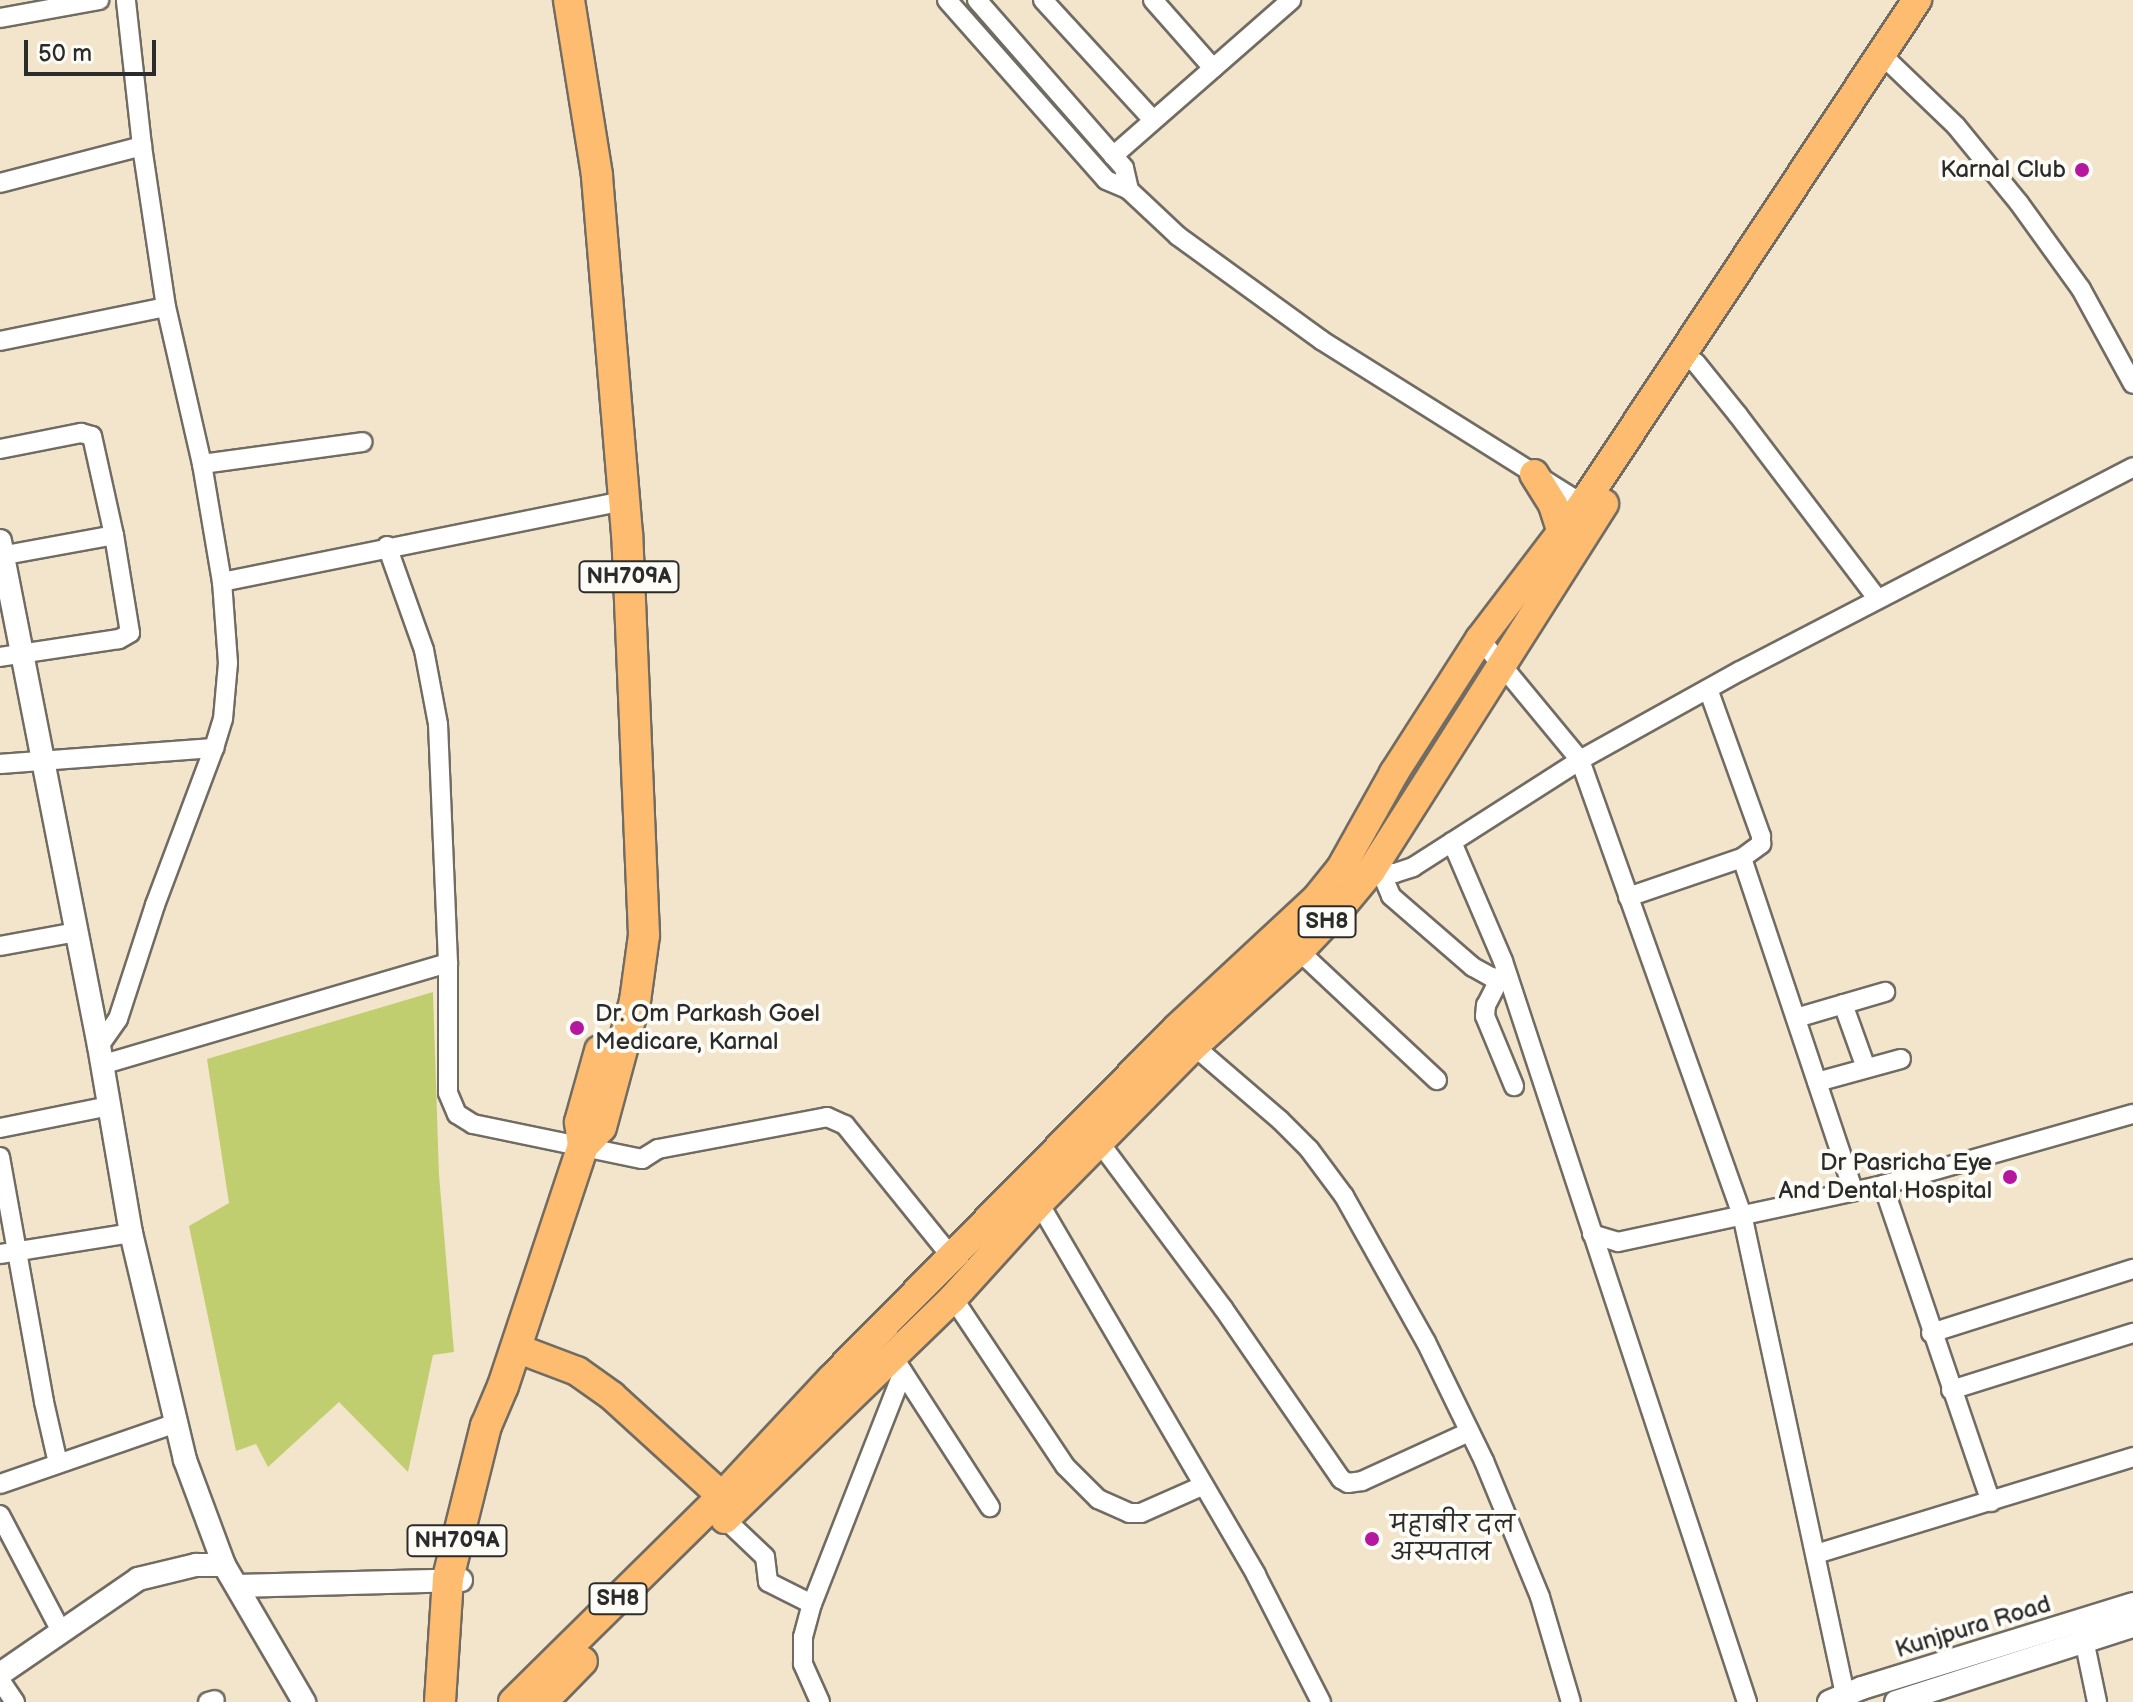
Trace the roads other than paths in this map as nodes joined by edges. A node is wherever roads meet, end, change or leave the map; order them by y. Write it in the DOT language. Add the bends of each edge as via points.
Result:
graph roads {
  1 [pos="99,0"];
  2 [pos="126,0"];
  3 [pos="551,0"];
  4 [pos="569,0"];
  5 [pos="947,0"];
  6 [pos="977,0"];
  7 [pos="1043,0"];
  8 [pos="1153,0"];
  9 [pos="1291,0"];
  10 [pos="1917,0"];
  11 [pos="1938,0"];
  12 [pos="0,18"];
  13 [pos="1888,60"];
  14 [pos="1213,68"];
  15 [pos="1153,120"];
  16 [pos="142,146"];
  17 [pos="1113,156"];
  18 [pos="0,183"];
  19 [pos="1129,190"];
  20 [pos="166,307"];
  21 [pos="0,341"];
  22 [pos="1688,359"];
  23 [pos="2133,384"];
  24 [pos="362,442"];
  25 [pos="0,449"];
  26 [pos="202,464"];
  27 [pos="2133,467"];
  28 [pos="1534,474"];
  29 [pos="615,503"];
  30 [pos="1590,509"];
  31 [pos="1562,532"];
  32 [pos="114,535"];
  33 [pos="387,546"];
  34 [pos="1,551"];
  35 [pos="222,582"];
  36 [pos="1877,598"];
  37 [pos="1480,639"];
  38 [pos="10,656"];
  39 [pos="1501,666"];
  40 [pos="1708,689"];
  41 [pos="214,748"];
  42 [pos="42,758"];
  43 [pos="1580,760"];
  44 [pos="0,764"];
  45 [pos="1452,842"];
  46 [pos="1742,858"];
  47 [pos="1376,871"];
  48 [pos="1628,897"];
  49 [pos="77,932"];
  50 [pos="0,946"];
  51 [pos="1299,951"];
  52 [pos="448,963"];
  53 [pos="1505,979"];
  54 [pos="1244,982"];
  55 [pos="1885,992"];
  56 [pos="1843,1004"];
  57 [pos="1796,1018"];
  58 [pos="1185,1038"];
  59 [pos="100,1055"];
  60 [pos="1901,1059"];
  61 [pos="1866,1068"];
  62 [pos="1437,1080"];
  63 [pos="1817,1082"];
  64 [pos="1514,1086"];
  65 [pos="1124,1100"];
  66 [pos="109,1106"];
  67 [pos="2133,1114"];
  68 [pos="0,1128"];
  69 [pos="1100,1143"];
  70 [pos="583,1146"];
  71 [pos="0,1157"];
  72 [pos="1883,1185"];
  73 [pos="1853,1189"];
  74 [pos="1039,1203"];
  75 [pos="1742,1214"];
  76 [pos="131,1233"];
  77 [pos="1592,1234"];
  78 [pos="8,1252"];
  79 [pos="953,1259"];
  80 [pos="2133,1269"];
  81 [pos="953,1298"];
  82 [pos="881,1332"];
  83 [pos="1931,1333"];
  84 [pos="2133,1333"];
  85 [pos="516,1348"];
  86 [pos="898,1365"];
  87 [pos="1951,1390"];
  88 [pos="176,1423"];
  89 [pos="1469,1432"];
  90 [pos="2133,1457"];
  91 [pos="58,1463"];
  92 [pos="0,1484"];
  93 [pos="1202,1486"];
  94 [pos="1991,1502"];
  95 [pos="724,1507"];
  96 [pos="990,1507"];
  97 [pos="0,1515"];
  98 [pos="1816,1554"];
  99 [pos="224,1565"];
  100 [pos="664,1565"];
  101 [pos="455,1579"];
  102 [pos="238,1586"];
  103 [pos="812,1604"];
  104 [pos="2133,1604"];
  105 [pos="2133,1626"];
  106 [pos="61,1631"];
  107 [pos="2082,1631"];
  108 [pos="0,1677"];
  109 [pos="1841,1700"];
  110 [pos="15,1702"];
  111 [pos="304,1702"];
  112 [pos="440,1702"];
  113 [pos="455,1702"];
  114 [pos="513,1702"];
  115 [pos="543,1702"];
  116 [pos="820,1702"];
  117 [pos="1321,1702"];
  118 [pos="1571,1702"];
  119 [pos="1747,1702"];
  120 [pos="1899,1702"];
  121 [pos="2097,1702"];
  1 -- 12 [label="street"];
  2 -- 16 [label="street"];
  3 -- 29 [label="highway, NH709A" via="578,170"];
  4 -- 29 [label="highway, NH709A" via="597,175"];
  5 -- 19 [label="street" via="1106,180"];
  6 -- 17 [label="street"];
  7 -- 15 [label="street"];
  8 -- 14 [label="street"];
  9 -- 14 [label="street"];
  10 -- 13 [label="main road, SH8"];
  11 -- 13 [label="main road, SH8"];
  13 -- 22 [label="main road, SH8"];
  13 -- 23 [label="street" via="1956,126 2019,203 2081,289"];
  14 -- 15 [label="street"];
  15 -- 17 [label="street"];
  16 -- 18 [label="street"];
  16 -- 20 [label="street"];
  17 -- 19 [label="street" via="1124,168"];
  19 -- 28 [label="street" via="1178,236 1321,340"];
  20 -- 21 [label="street"];
  20 -- 26 [label="street"];
  22 -- 30 [label="main road, SH8"];
  22 -- 36 [label="street"];
  24 -- 26 [label="street"];
  25 -- 32 [label="street" via="81,433 92,436"];
  26 -- 35 [label="street"];
  27 -- 36 [label="street"];
  28 -- 30 [label="street"];
  28 -- 31 [label="main road"];
  29 -- 33 [label="street"];
  29 -- 70 [label="highway, NH709A" via="625,925 616,993 580,1122"];
  30 -- 31 [label="main road, SH8"];
  30 -- 39 [label="main road, SH8"];
  31 -- 37 [label="main road, SH8"];
  32 -- 34 [label="street"];
  32 -- 38 [label="street" via="129,635"];
  33 -- 35 [label="street"];
  33 -- 52 [label="street" via="434,691"];
  34 -- 38 [label="street"];
  35 -- 41 [label="street" via="228,675"];
  36 -- 40 [label="street"];
  37 -- 39 [label="street"];
  37 -- 54 [label="main road, SH8" via="1341,868"];
  38 -- 42 [label="street"];
  39 -- 43 [label="street"];
  39 -- 47 [label="main road, SH8"];
  40 -- 43 [label="street"];
  40 -- 46 [label="street" via="1761,836 1755,851"];
  41 -- 42 [label="street"];
  41 -- 59 [label="street" via="118,1019"];
  42 -- 44 [label="street"];
  42 -- 49 [label="street"];
  43 -- 45 [label="street"];
  43 -- 48 [label="street"];
  45 -- 47 [label="street" via="1405,871"];
  45 -- 53 [label="street"];
  46 -- 48 [label="street"];
  46 -- 57 [label="street"];
  47 -- 51 [label="main road, SH8"];
  47 -- 53 [label="street" via="1391,896 1473,967"];
  48 -- 75 [label="street"];
  49 -- 50 [label="street"];
  49 -- 59 [label="street"];
  51 -- 54 [label="main road, SH8"];
  51 -- 62 [label="street"];
  52 -- 59 [label="street"];
  52 -- 70 [label="street" via="448,1093 457,1114 473,1124"];
  53 -- 64 [label="street" via="1486,1005 1485,1016"];
  53 -- 77 [label="street"];
  54 -- 58 [label="main road, SH8"];
  55 -- 56 [label="street"];
  56 -- 57 [label="street"];
  56 -- 61 [label="street"];
  57 -- 63 [label="street"];
  58 -- 65 [label="main road, SH8"];
  58 -- 89 [label="street" via="1280,1120 1344,1196 1426,1342"];
  59 -- 66 [label="street"];
  60 -- 61 [label="street"];
  61 -- 63 [label="street"];
  63 -- 73 [label="street"];
  65 -- 69 [label="main road, SH8"];
  65 -- 79 [label="main road, SH8"];
  66 -- 68 [label="street"];
  66 -- 76 [label="street"];
  67 -- 72 [label="street"];
  69 -- 74 [label="main road, SH8"];
  69 -- 89 [label="street" via="1341,1479 1362,1481"];
  70 -- 79 [label="street" via="642,1159 658,1149 827,1117 845,1125"];
  70 -- 85 [label="highway, NH709A"];
  71 -- 78 [label="street"];
  72 -- 73 [label="street"];
  72 -- 83 [label="street"];
  73 -- 75 [label="street"];
  74 -- 81 [label="main road, SH8"];
  74 -- 93 [label="street"];
  75 -- 77 [label="street" via="1618,1242"];
  75 -- 98 [label="street"];
  76 -- 78 [label="street"];
  76 -- 88 [label="street"];
  77 -- 119 [label="street"];
  78 -- 91 [label="street"];
  79 -- 82 [label="main road, SH8"];
  80 -- 83 [label="street"];
  81 -- 86 [label="main road, SH8"];
  81 -- 93 [label="street" via="1065,1466 1098,1499 1141,1513"];
  82 -- 86 [label="street"];
  82 -- 95 [label="main road, SH8" via="831,1379"];
  83 -- 87 [label="street"];
  84 -- 87 [label="street"];
  85 -- 95 [label="main road" via="577,1371 612,1396"];
  85 -- 101 [label="highway, NH709A" via="486,1426"];
  86 -- 95 [label="main road, SH8"];
  86 -- 96 [label="street"];
  86 -- 103 [label="street"];
  87 -- 94 [label="street"];
  88 -- 91 [label="street"];
  88 -- 99 [label="street"];
  89 -- 118 [label="street" via="1540,1597"];
  90 -- 94 [label="street"];
  91 -- 92 [label="street"];
  93 -- 117 [label="street" via="1274,1606"];
  94 -- 98 [label="street"];
  95 -- 100 [label="main road, SH8"];
  95 -- 103 [label="street" via="765,1557 768,1582"];
  97 -- 106 [label="street"];
  98 -- 109 [label="street"];
  99 -- 102 [label="street"];
  99 -- 106 [label="street" via="196,1565 138,1579"];
  100 -- 114 [label="main road, SH8"];
  100 -- 115 [label="main road, SH8"];
  101 -- 102 [label="street"];
  101 -- 112 [label="highway, NH709A"];
  101 -- 113 [label="highway, NH709A"];
  102 -- 111 [label="street"];
  103 -- 116 [label="street" via="801,1649 808,1681"];
  104 -- 107 [label="street, Kunjpura Road"];
  105 -- 107 [label="street"];
  106 -- 108 [label="street"];
  107 -- 109 [label="street, Kunjpura Road"];
  107 -- 120 [label="street"];
  107 -- 121 [label="street"];
  108 -- 110 [label="street"];
}
